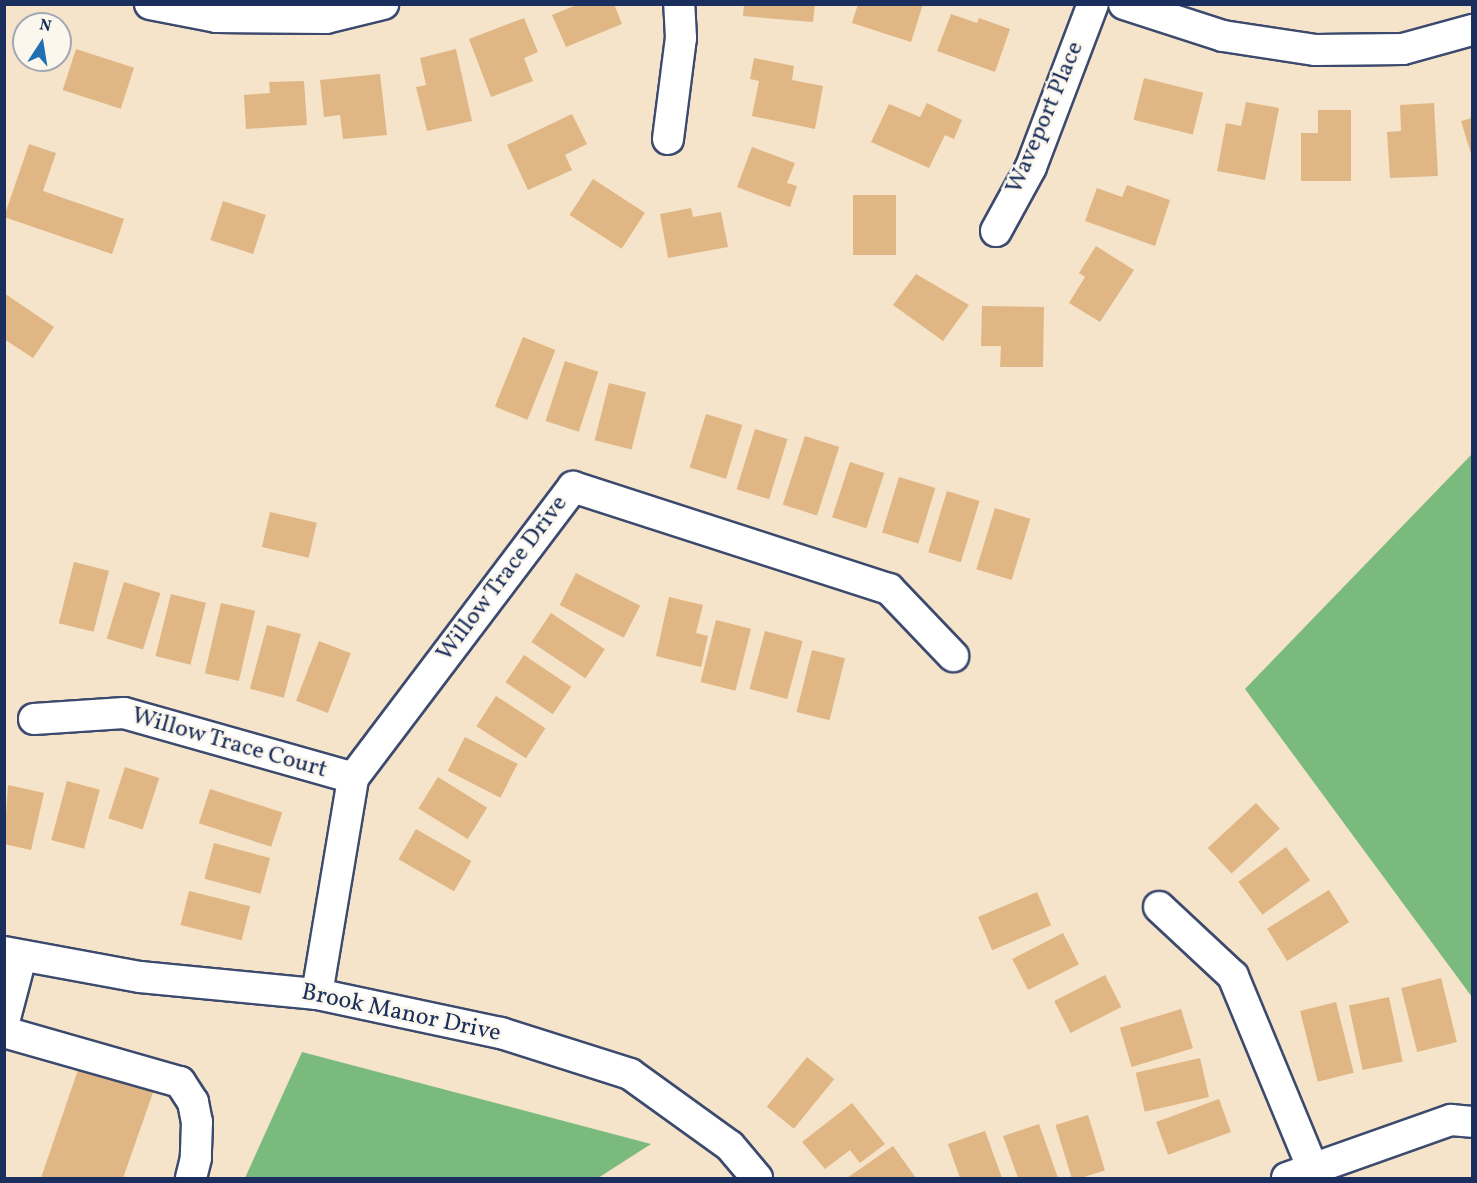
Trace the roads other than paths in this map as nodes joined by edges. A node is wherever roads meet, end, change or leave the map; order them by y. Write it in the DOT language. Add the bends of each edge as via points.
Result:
graph roads {
  1 [pos="150,4"];
  2 [pos="383,4"];
  3 [pos="679,4"];
  4 [pos="1093,4"];
  5 [pos="1124,4"];
  6 [pos="1473,30"];
  7 [pos="668,140"];
  8 [pos="996,231"];
  9 [pos="953,656"];
  10 [pos="34,719"];
  11 [pos="353,778"];
  12 [pos="1159,907"];
  13 [pos="13,954"];
  14 [pos="317,994"];
  15 [pos="4,1022"];
  16 [pos="4,1032"];
  17 [pos="1473,1122"];
  18 [pos="1300,1174"];
  19 [pos="191,1179"];
  20 [pos="758,1179"];
  1 -- 2 [label="street" via="216,17 326,18"];
  3 -- 7 [label="street" via="681,38"];
  4 -- 8 [label="street, Waveport Place" via="1031,167"];
  5 -- 6 [label="street" via="1223,36 1317,50 1402,49"];
  9 -- 11 [label="street, Willow Trace Drive" via="890,589 573,488"];
  10 -- 11 [label="street, Willow Trace Court" via="124,713"];
  11 -- 14 [label="street, Willow Trace Drive"];
  12 -- 18 [label="street" via="1233,976"];
  13 -- 14 [label="street, Brook Manor Drive" via="140,977"];
  13 -- 15 [label="street"];
  14 -- 20 [label="street, Brook Manor Drive" via="501,1033 630,1074 729,1146"];
  16 -- 19 [label="street" via="180,1082 193,1102 198,1122"];
  17 -- 18 [label="street" via="1451,1120"];
}
